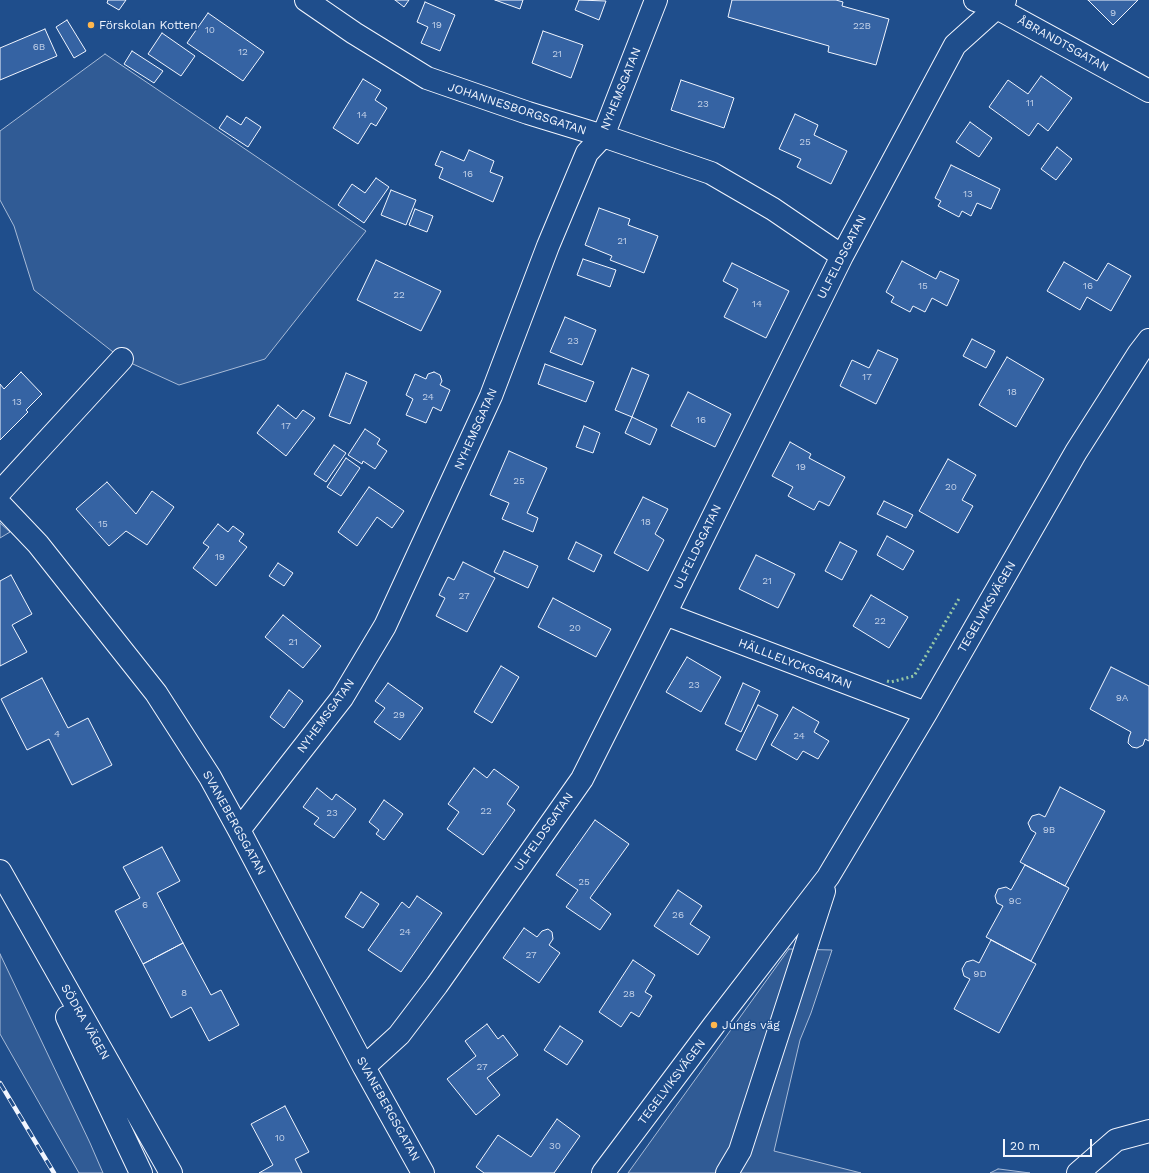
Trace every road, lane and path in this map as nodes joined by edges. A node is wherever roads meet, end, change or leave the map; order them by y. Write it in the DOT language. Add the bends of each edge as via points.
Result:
graph roads {
  1 [pos="306,0"];
  2 [pos="656,0"];
  3 [pos="975,0"];
  4 [pos="1001,4"];
  5 [pos="1149,91"];
  6 [pos="603,136"];
  7 [pos="842,256"];
  8 [pos="1149,340"];
  9 [pos="122,359"];
  10 [pos="0,492"];
  11 [pos="0,504"];
  12 [pos="665,614"];
  13 [pos="926,713"];
  14 [pos="239,830"];
  15 [pos="0,871"];
  16 [pos="0,875"];
  17 [pos="828,877"];
  18 [pos="364,1067"];
  19 [pos="1149,1131"];
  20 [pos="607,1172"];
  21 [pos="141,1173"];
  22 [pos="171,1173"];
  23 [pos="423,1173"];
  24 [pos="727,1173"];
  25 [pos="1078,1173"];
  1 -- 6 [label="street, JOHANNESBORGSGATAN" via="427,78"];
  2 -- 6 [label="street, NYHEMSGATAN"];
  3 -- 4 [label="street, ÅBRANDTSGATAN"];
  4 -- 5 [label="street, ÅBRANDTSGATAN"];
  4 -- 7 [label="street, ULFELDSGATAN" via="955,45"];
  6 -- 7 [label="street, JOHANNESBORGSGATAN" via="711,173 773,209"];
  6 -- 14 [label="street, NYHEMSGATAN" via="587,153 548,246 491,396 385,626 342,698"];
  7 -- 12 [label="street, ULFELDSGATAN"];
  8 -- 13 [label="street, TEGELVIKSVÄGEN" via="1076,452"];
  9 -- 10 [label="street"];
  11 -- 14 [label="street, SVANEBERGSGATAN" via="38,544 156,693 210,777"];
  12 -- 13 [label="street, HÄLLLELYCKSGATAN"];
  12 -- 18 [label="street, ULFELDSGATAN" via="582,778 437,985 399,1035"];
  13 -- 17 [label="street, TEGELVIKSVÄGEN"];
  14 -- 18 [label="street, SVANEBERGSGATAN"];
  15 -- 22 [label="street, SÖDRA VÄGEN"];
  16 -- 21 [label="street, SÖDRA VÄGEN"];
  17 -- 20 [label="street, TEGELVIKSVÄGEN" via="714,1024"];
  17 -- 24 [label="street, TEGELVIKSVÄGEN" via="740,1151"];
  18 -- 23 [label="street, SVANEBERGSGATAN"];
  19 -- 25 [label="street" via="1116,1140"];
}
